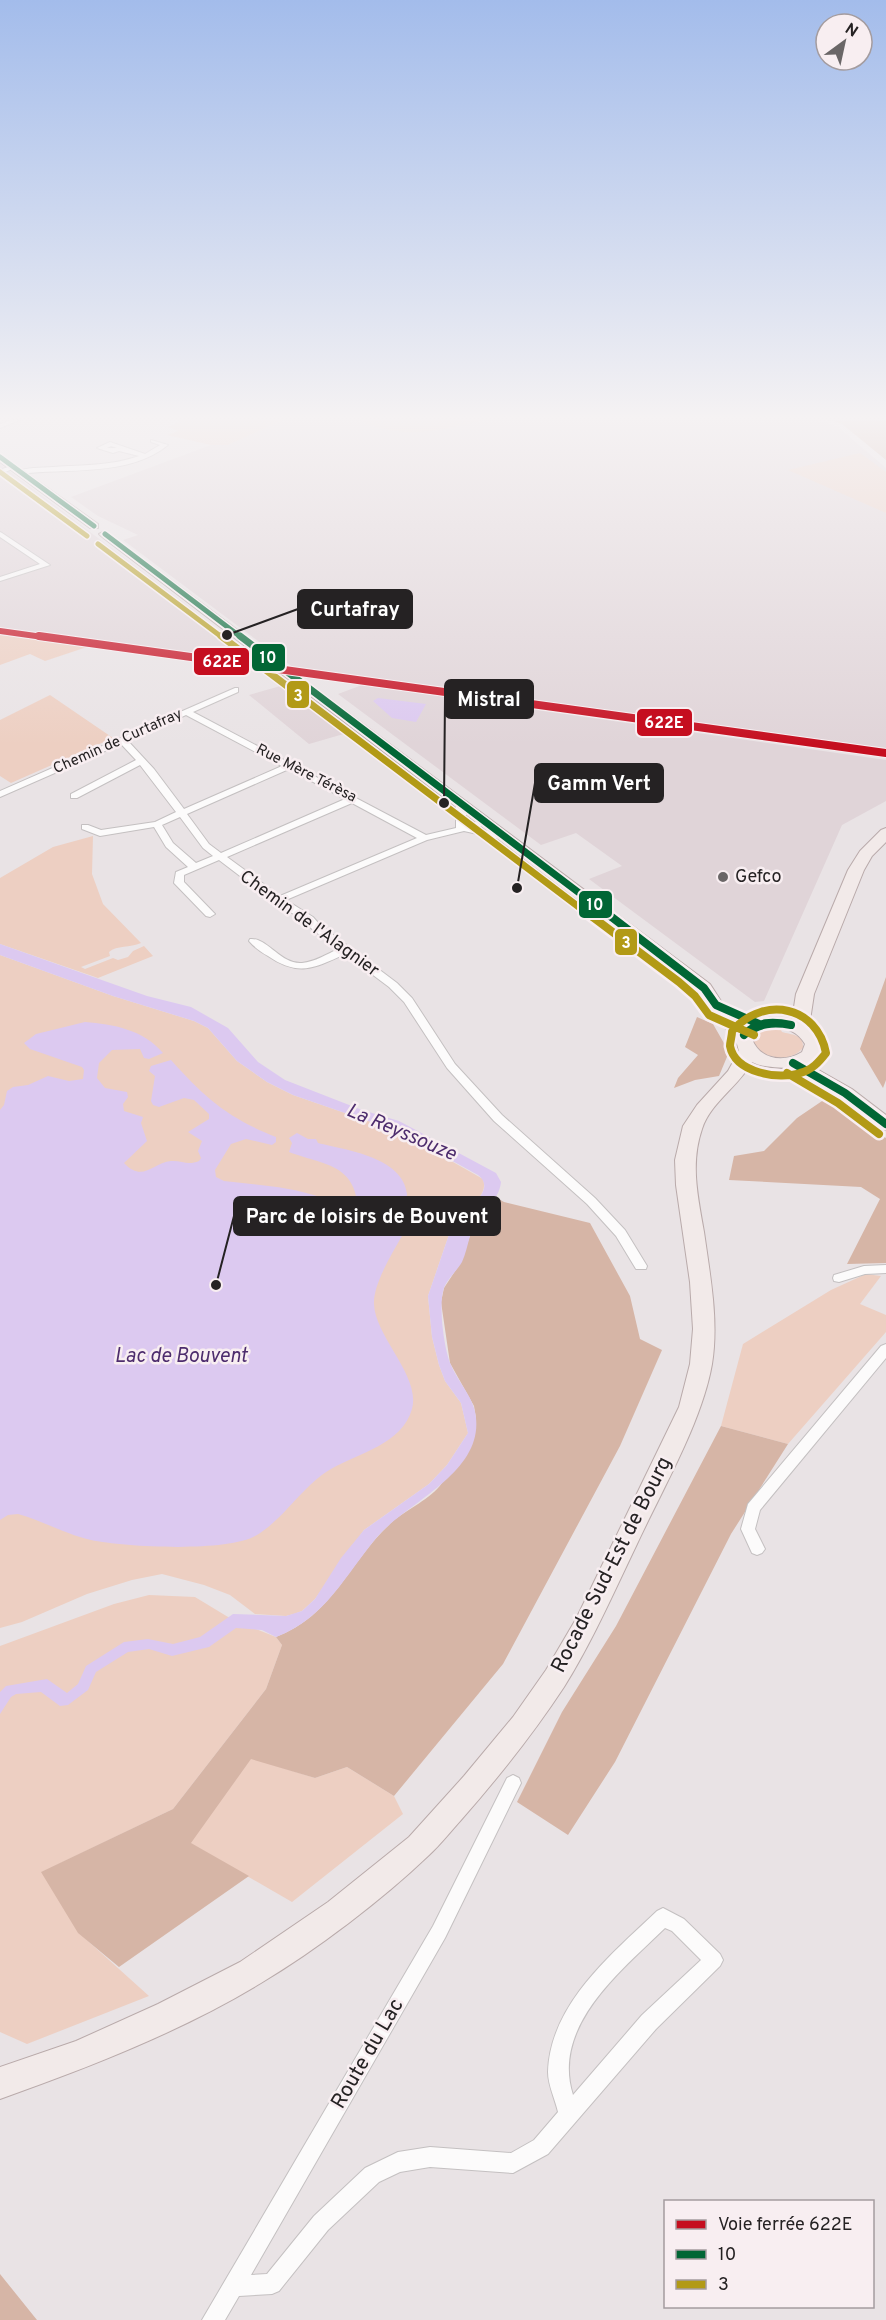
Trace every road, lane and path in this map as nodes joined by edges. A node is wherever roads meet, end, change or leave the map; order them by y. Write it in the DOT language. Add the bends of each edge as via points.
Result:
graph roads {
  1 [pos="97,528"];
  2 [pos="0,534"];
  3 [pos="0,579"];
  4 [pos="236,690"];
  5 [pos="186,711"];
  6 [pos="122,740"];
  7 [pos="142,760"];
  8 [pos="289,766"];
  9 [pos="0,794"];
  10 [pos="74,796"];
  11 [pos="354,799"];
  12 [pos="461,804"];
  13 [pos="181,813"];
  14 [pos="486,822"];
  15 [pos="157,824"];
  16 [pos="85,827"];
  17 [pos="460,828"];
  18 [pos="886,833"];
  19 [pos="506,837"];
  20 [pos="424,838"];
  21 [pos="219,857"];
  22 [pos="194,867"];
  23 [pos="278,900"];
  24 [pos="210,914"];
  25 [pos="255,941"];
  26 [pos="346,950"];
  27 [pos="296,968"];
  28 [pos="285,976"];
  29 [pos="805,994"];
  30 [pos="716,1005"];
  31 [pos="768,1023"];
  32 [pos="800,1028"];
  33 [pos="746,1044"];
  34 [pos="810,1055"];
  35 [pos="774,1063"];
  36 [pos="793,1063"];
  37 [pos="720,1092"];
  38 [pos="845,1093"];
  39 [pos="886,1124"];
  40 [pos="641,1266"];
  41 [pos="886,1269"];
  42 [pos="839,1278"];
  43 [pos="886,1349"];
  44 [pos="757,1550"];
  45 [pos="513,1783"];
  46 [pos="0,2083"];
  47 [pos="569,2116"];
  48 [pos="233,2286"];
  49 [pos="213,2320"];
  1 -- 12 [label="main road"];
  2 -- 3 [label="street" via="46,565"];
  4 -- 5 [label="street, Chemin de Curtafray"];
  5 -- 6 [label="street, Chemin de Curtafray"];
  5 -- 8 [label="street, Rue Mère Térèsa"];
  6 -- 7 [label="street, Chemin de l'Alagnier"];
  6 -- 9 [label="street, Chemin de Curtafray"];
  7 -- 10 [label="street"];
  7 -- 13 [label="street, Chemin de l'Alagnier"];
  8 -- 11 [label="street, Rue Mère Térèsa"];
  8 -- 13 [label="street"];
  11 -- 20 [label="street, Rue Mère Térèsa"];
  11 -- 21 [label="street"];
  12 -- 14 [label="main road"];
  12 -- 17 [label="street"];
  13 -- 15 [label="street"];
  13 -- 21 [label="street, Chemin de l'Alagnier"];
  14 -- 17 [label="street"];
  14 -- 19 [label="main road"];
  15 -- 16 [label="street" via="100,833"];
  15 -- 22 [label="street" via="169,845"];
  17 -- 19 [label="street"];
  17 -- 20 [label="street"];
  18 -- 29 [label="main road" via="865,854 856,870"];
  19 -- 30 [label="main road" via="696,981"];
  20 -- 23 [label="street"];
  21 -- 22 [label="street"];
  21 -- 23 [label="street, Chemin de l'Alagnier"];
  22 -- 24 [label="street" via="179,874 179,883"];
  23 -- 26 [label="street, Chemin de l'Alagnier" via="309,919"];
  25 -- 27 [label="street" via="285,965"];
  26 -- 27 [label="street" via="310,967"];
  26 -- 40 [label="street, Chemin de l'Alagnier" via="408,1000 451,1066 498,1118 591,1201 621,1233"];
  27 -- 28 [label="street"];
  29 -- 31 [label="main road" via="785,1017"];
  29 -- 32 [label="main road"];
  30 -- 31 [label="main road"];
  30 -- 33 [label="main road"];
  31 -- 32 [label="main road"];
  31 -- 33 [label="main road" via="752,1027"];
  32 -- 34 [label="main road" via="812,1038"];
  33 -- 35 [label="main road" via="755,1057"];
  33 -- 37 [label="main road, Rocade Sud-Est de Bourg" via="736,1074"];
  34 -- 36 [label="main road"];
  34 -- 38 [label="main road"];
  35 -- 36 [label="main road"];
  35 -- 37 [label="main road"];
  36 -- 38 [label="main road"];
  37 -- 46 [label="main road, Rocade Sud-Est de Bourg" via="693,1126 685,1160 704,1329 701,1364 690,1407 585,1626 522,1725 419,1846 338,1912 251,1972 90,2051"];
  38 -- 39 [label="main road"];
  41 -- 42 [label="street" via="864,1270"];
  43 -- 44 [label="street" via="753,1508 748,1529"];
  45 -- 48 [label="street, Route du Lac" via="439,1932"];
  47 -- 47 [label="street" via="649,2022 714,1960 678,1924 663,1917 585,1998 564,2040 558,2072"];
  47 -- 48 [label="street" via="541,2147 513,2163 430,2157 398,2162 372,2175 321,2223 272,2284"];
  48 -- 49 [label="street, Route du Lac"];
}
